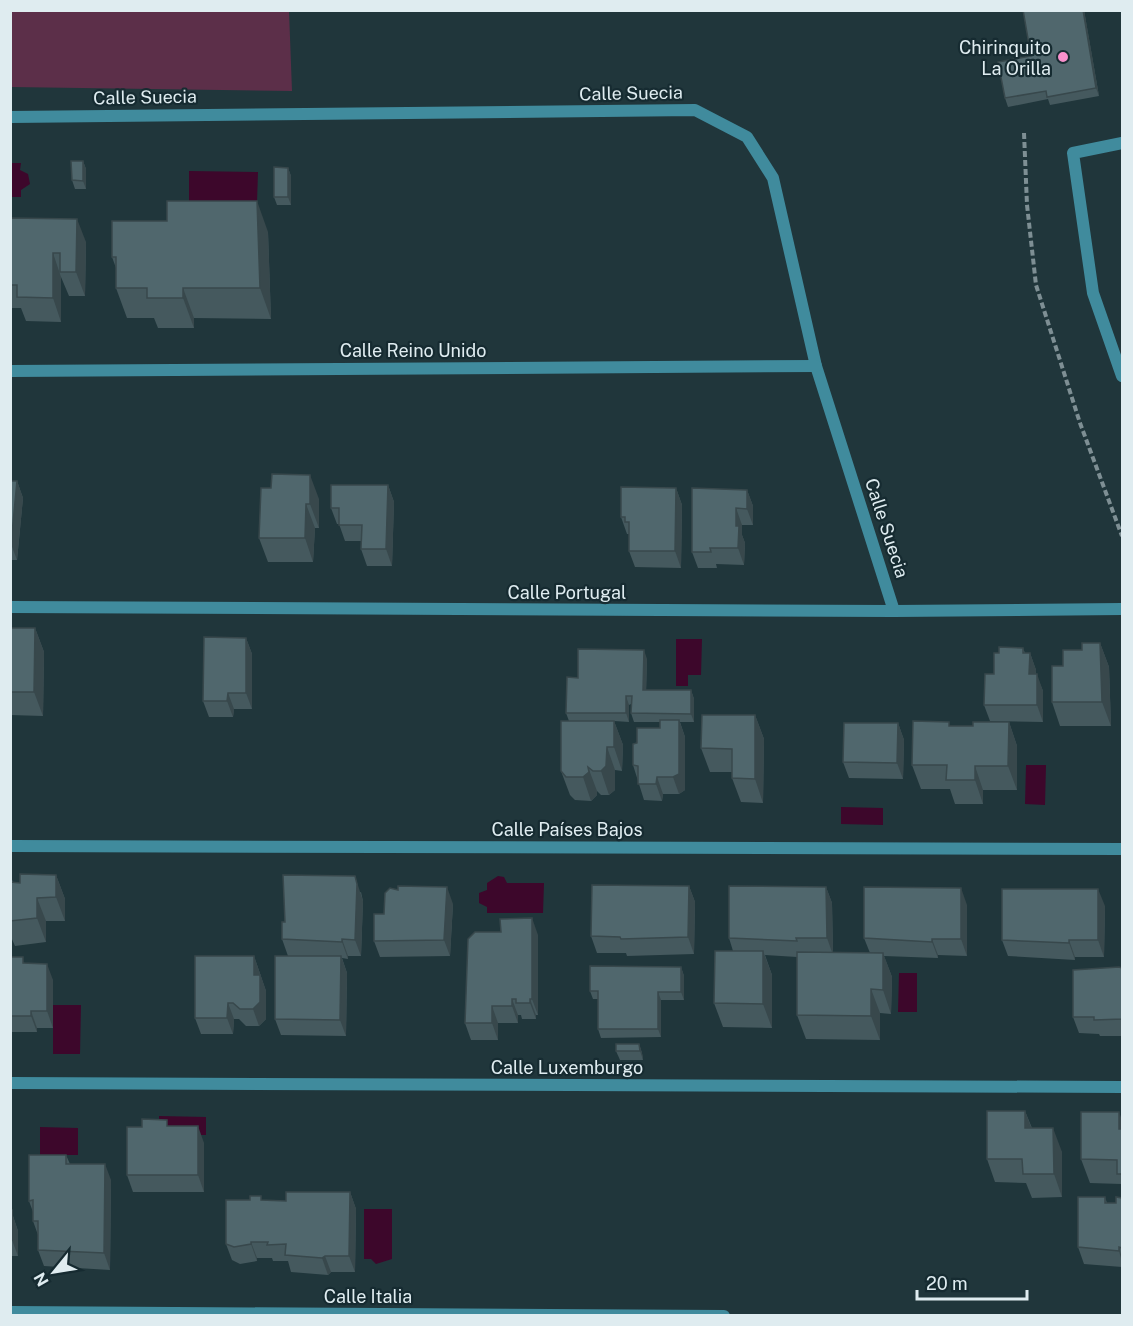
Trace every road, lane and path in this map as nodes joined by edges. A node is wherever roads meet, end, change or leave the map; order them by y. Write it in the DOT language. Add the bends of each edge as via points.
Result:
graph roads {
  1 [pos="10,117"];
  2 [pos="1024,133"];
  3 [pos="1122,143"];
  4 [pos="816,366"];
  5 [pos="10,371"];
  6 [pos="1122,376"];
  7 [pos="1122,536"];
  8 [pos="10,607"];
  9 [pos="1122,609"];
  10 [pos="894,611"];
  11 [pos="10,846"];
  12 [pos="1122,849"];
  13 [pos="10,1083"];
  14 [pos="1122,1087"];
  15 [pos="10,1312"];
  16 [pos="724,1316"];
  1 -- 4 [label="street, Calle Suecia" via="695,110 747,136 773,178"];
  2 -- 7 [label="path" via="1036,285 1080,423"];
  3 -- 6 [label="street" via="1073,153 1093,293"];
  4 -- 5 [label="street, Calle Reino Unido"];
  4 -- 10 [label="street, Calle Suecia"];
  8 -- 10 [label="street, Calle Portugal"];
  9 -- 10 [label="street, Calle Portugal"];
  11 -- 12 [label="street, Calle Países Bajos"];
  13 -- 14 [label="street, Calle Luxemburgo"];
  15 -- 16 [label="street, Calle Italia"];
}
